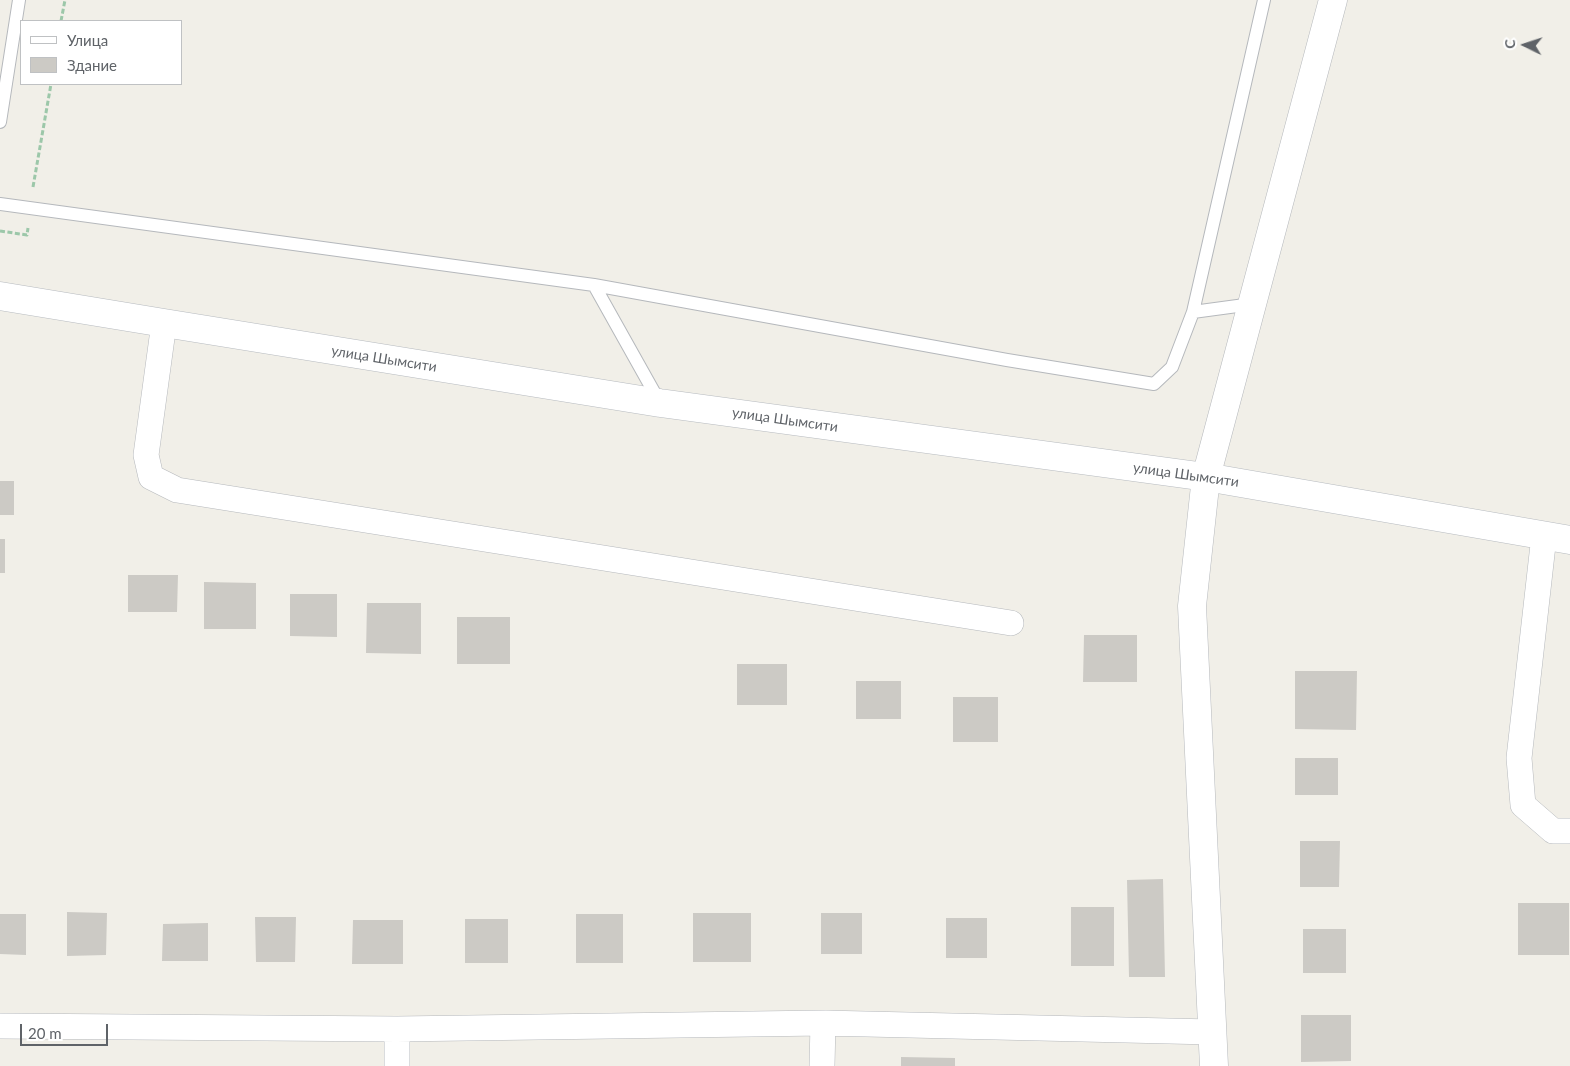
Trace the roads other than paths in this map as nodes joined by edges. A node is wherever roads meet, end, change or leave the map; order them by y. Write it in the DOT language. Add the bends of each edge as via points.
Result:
graph roads {
  1 [pos="19,0"];
  2 [pos="1264,0"];
  3 [pos="1333,0"];
  4 [pos="0,122"];
  5 [pos="0,204"];
  6 [pos="594,285"];
  7 [pos="0,296"];
  8 [pos="1252,304"];
  9 [pos="1193,312"];
  10 [pos="164,323"];
  11 [pos="660,403"];
  12 [pos="1206,477"];
  13 [pos="1544,536"];
  14 [pos="1570,540"];
  15 [pos="1011,623"];
  16 [pos="1570,831"];
  17 [pos="822,1023"];
  18 [pos="0,1026"];
  19 [pos="397,1029"];
  20 [pos="1212,1032"];
  21 [pos="397,1066"];
  22 [pos="822,1066"];
  23 [pos="1214,1066"];
  1 -- 4 [label="lane"];
  2 -- 9 [label="lane"];
  3 -- 8 [label="main road"];
  5 -- 6 [label="lane"];
  6 -- 9 [label="lane" via="1154,384 1172,367"];
  6 -- 11 [label="lane"];
  7 -- 10 [label="main road, улица Шымсити"];
  8 -- 9 [label="lane"];
  8 -- 12 [label="main road"];
  10 -- 11 [label="main road, улица Шымсити"];
  10 -- 15 [label="street" via="146,455 151,477 177,490"];
  11 -- 12 [label="main road, улица Шымсити"];
  12 -- 13 [label="main road, улица Шымсити"];
  12 -- 20 [label="main road" via="1192,606"];
  13 -- 14 [label="main road, улица Шымсити"];
  13 -- 16 [label="street" via="1519,758 1523,805 1553,831"];
  17 -- 19 [label="street"];
  17 -- 20 [label="street"];
  17 -- 22 [label="street"];
  18 -- 19 [label="street"];
  19 -- 21 [label="street"];
  20 -- 23 [label="main road"];
}
